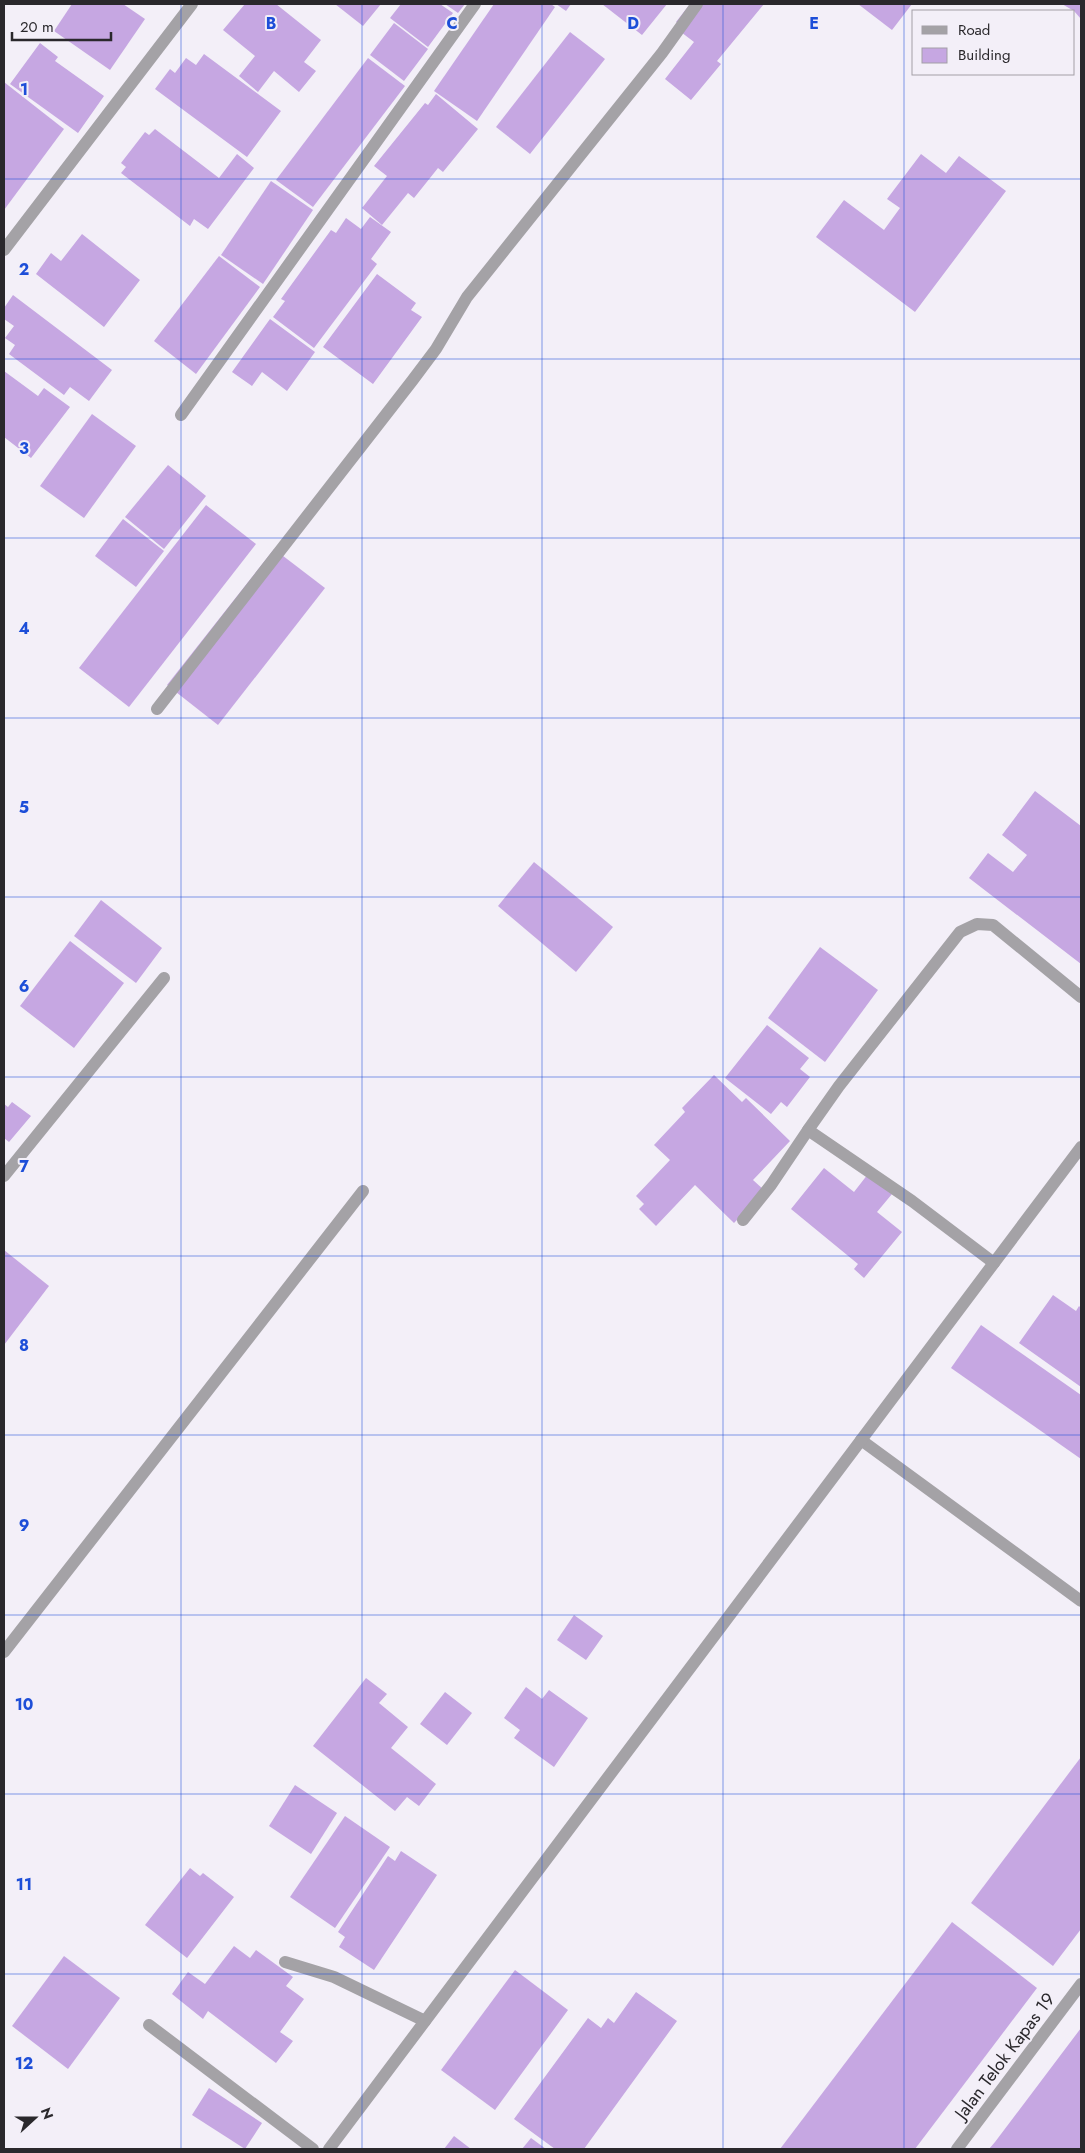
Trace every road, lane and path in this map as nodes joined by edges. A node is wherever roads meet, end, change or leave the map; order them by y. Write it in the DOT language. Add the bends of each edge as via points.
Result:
graph roads {
  1 [pos="192,4"];
  2 [pos="475,4"];
  3 [pos="697,4"];
  4 [pos="4,250"];
  5 [pos="181,415"];
  6 [pos="157,709"];
  7 [pos="164,978"];
  8 [pos="1081,997"];
  9 [pos="808,1130"];
  10 [pos="1081,1147"];
  11 [pos="4,1176"];
  12 [pos="363,1191"];
  13 [pos="743,1220"];
  14 [pos="994,1263"];
  15 [pos="861,1440"];
  16 [pos="1081,1601"];
  17 [pos="4,1652"];
  18 [pos="285,1962"];
  19 [pos="1081,1984"];
  20 [pos="425,2021"];
  21 [pos="149,2025"];
  22 [pos="313,2149"];
  23 [pos="329,2149"];
  24 [pos="957,2149"];
  1 -- 4 [label="street"];
  2 -- 5 [label="street"];
  3 -- 6 [label="street" via="662,53 467,297 436,349 412,381"];
  7 -- 11 [label="street"];
  8 -- 9 [label="street" via="993,925 977,924 960,932"];
  9 -- 13 [label="street"];
  9 -- 14 [label="street" via="912,1201"];
  10 -- 14 [label="street"];
  12 -- 17 [label="street"];
  14 -- 15 [label="street"];
  15 -- 16 [label="street"];
  15 -- 20 [label="street"];
  18 -- 20 [label="street" via="334,1977"];
  19 -- 24 [label="street, Jalan Telok Kapas 19"];
  20 -- 23 [label="street"];
  21 -- 22 [label="street"];
}
